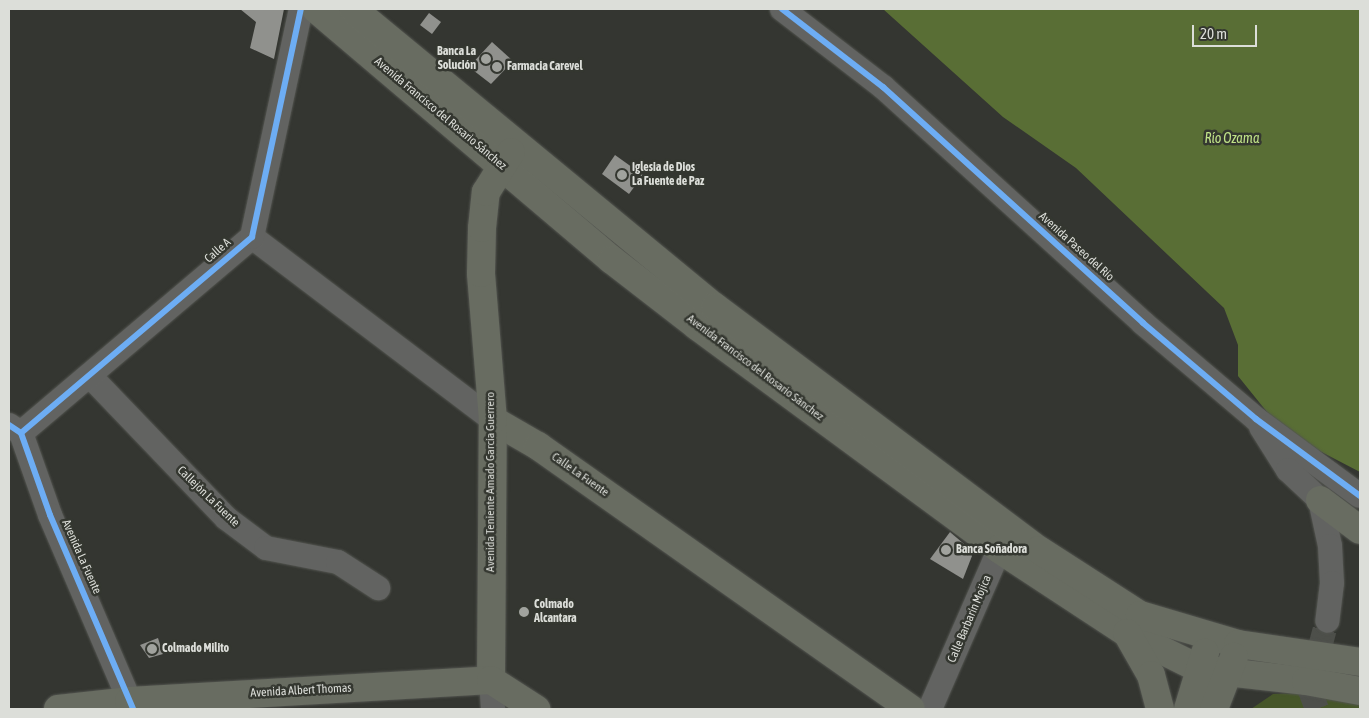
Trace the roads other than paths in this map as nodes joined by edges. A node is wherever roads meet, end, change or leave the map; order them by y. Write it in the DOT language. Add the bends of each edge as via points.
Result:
graph roads {
  1 [pos="301,9"];
  2 [pos="316,9"];
  3 [pos="353,9"];
  4 [pos="782,9"];
  5 [pos="508,155"];
  6 [pos="252,237"];
  7 [pos="90,376"];
  8 [pos="1256,419"];
  9 [pos="493,420"];
  10 [pos="15,429"];
  11 [pos="1360,496"];
  12 [pos="1320,500"];
  13 [pos="1360,530"];
  14 [pos="1004,539"];
  15 [pos="378,588"];
  16 [pos="1326,621"];
  17 [pos="1127,633"];
  18 [pos="1212,635"];
  19 [pos="1238,644"];
  20 [pos="1360,662"];
  21 [pos="1200,669"];
  22 [pos="1229,675"];
  23 [pos="491,680"];
  24 [pos="1360,691"];
  25 [pos="131,705"];
  26 [pos="58,709"];
  27 [pos="493,709"];
  28 [pos="536,709"];
  29 [pos="911,709"];
  30 [pos="930,709"];
  31 [pos="1160,709"];
  32 [pos="1188,709"];
  33 [pos="1214,709"];
  1 -- 6 [label="street"];
  2 -- 5 [label="main road, Avenida Francisco del Rosario Sánchez"];
  3 -- 5 [label="main road, Avenida Francisco del Rosario Sánchez"];
  4 -- 8 [label="street, Avenida Paseo del Río" via="883,87 1143,323"];
  5 -- 9 [label="main road, Avenida Teniente Amado García Guerrero" via="486,192 481,273"];
  5 -- 14 [label="main road, Avenida Francisco del Rosario Sánchez" via="715,307"];
  6 -- 7 [label="street, Calle A"];
  6 -- 9 [label="street, Calle La Fuente"];
  7 -- 10 [label="street, Calle A"];
  7 -- 15 [label="street, Callejón La Fuente" via="226,518 266,548 338,562"];
  8 -- 11 [label="street, Avenida Paseo del Río"];
  8 -- 12 [label="street, Avenida Paseo del Río" via="1288,470"];
  9 -- 23 [label="main road, Avenida Teniente Amado García Guerrero"];
  9 -- 29 [label="main road, Calle La Fuente" via="538,446"];
  10 -- 25 [label="street, Avenida La Fuente"];
  12 -- 13 [label="main road"];
  12 -- 16 [label="street" via="1330,546 1332,583"];
  14 -- 17 [label="main road, Avenida Francisco del Rosario Sánchez"];
  14 -- 18 [label="main road, Avenida Francisco del Rosario Sánchez" via="1140,614"];
  14 -- 30 [label="street, Calle Barbarín Mojica"];
  17 -- 21 [label="main road, Avenida Francisco del Rosario Sánchez"];
  17 -- 31 [label="main road" via="1150,675"];
  18 -- 19 [label="main road, Avenida Francisco del Rosario Sánchez"];
  18 -- 21 [label="main road"];
  19 -- 20 [label="main road, Avenida Francisco del Rosario Sánchez"];
  19 -- 22 [label="main road"];
  21 -- 22 [label="main road, Avenida Francisco del Rosario Sánchez"];
  21 -- 32 [label="main road"];
  22 -- 24 [label="main road, Avenida Francisco del Rosario Sánchez" via="1306,681"];
  22 -- 33 [label="main road"];
  23 -- 25 [label="main road, Avenida Albert Thomas"];
  23 -- 27 [label="street, Avenida Teniente Amado García Guerrero"];
  23 -- 28 [label="main road"];
  25 -- 26 [label="main road, Avenida Albert Thomas"];
}
